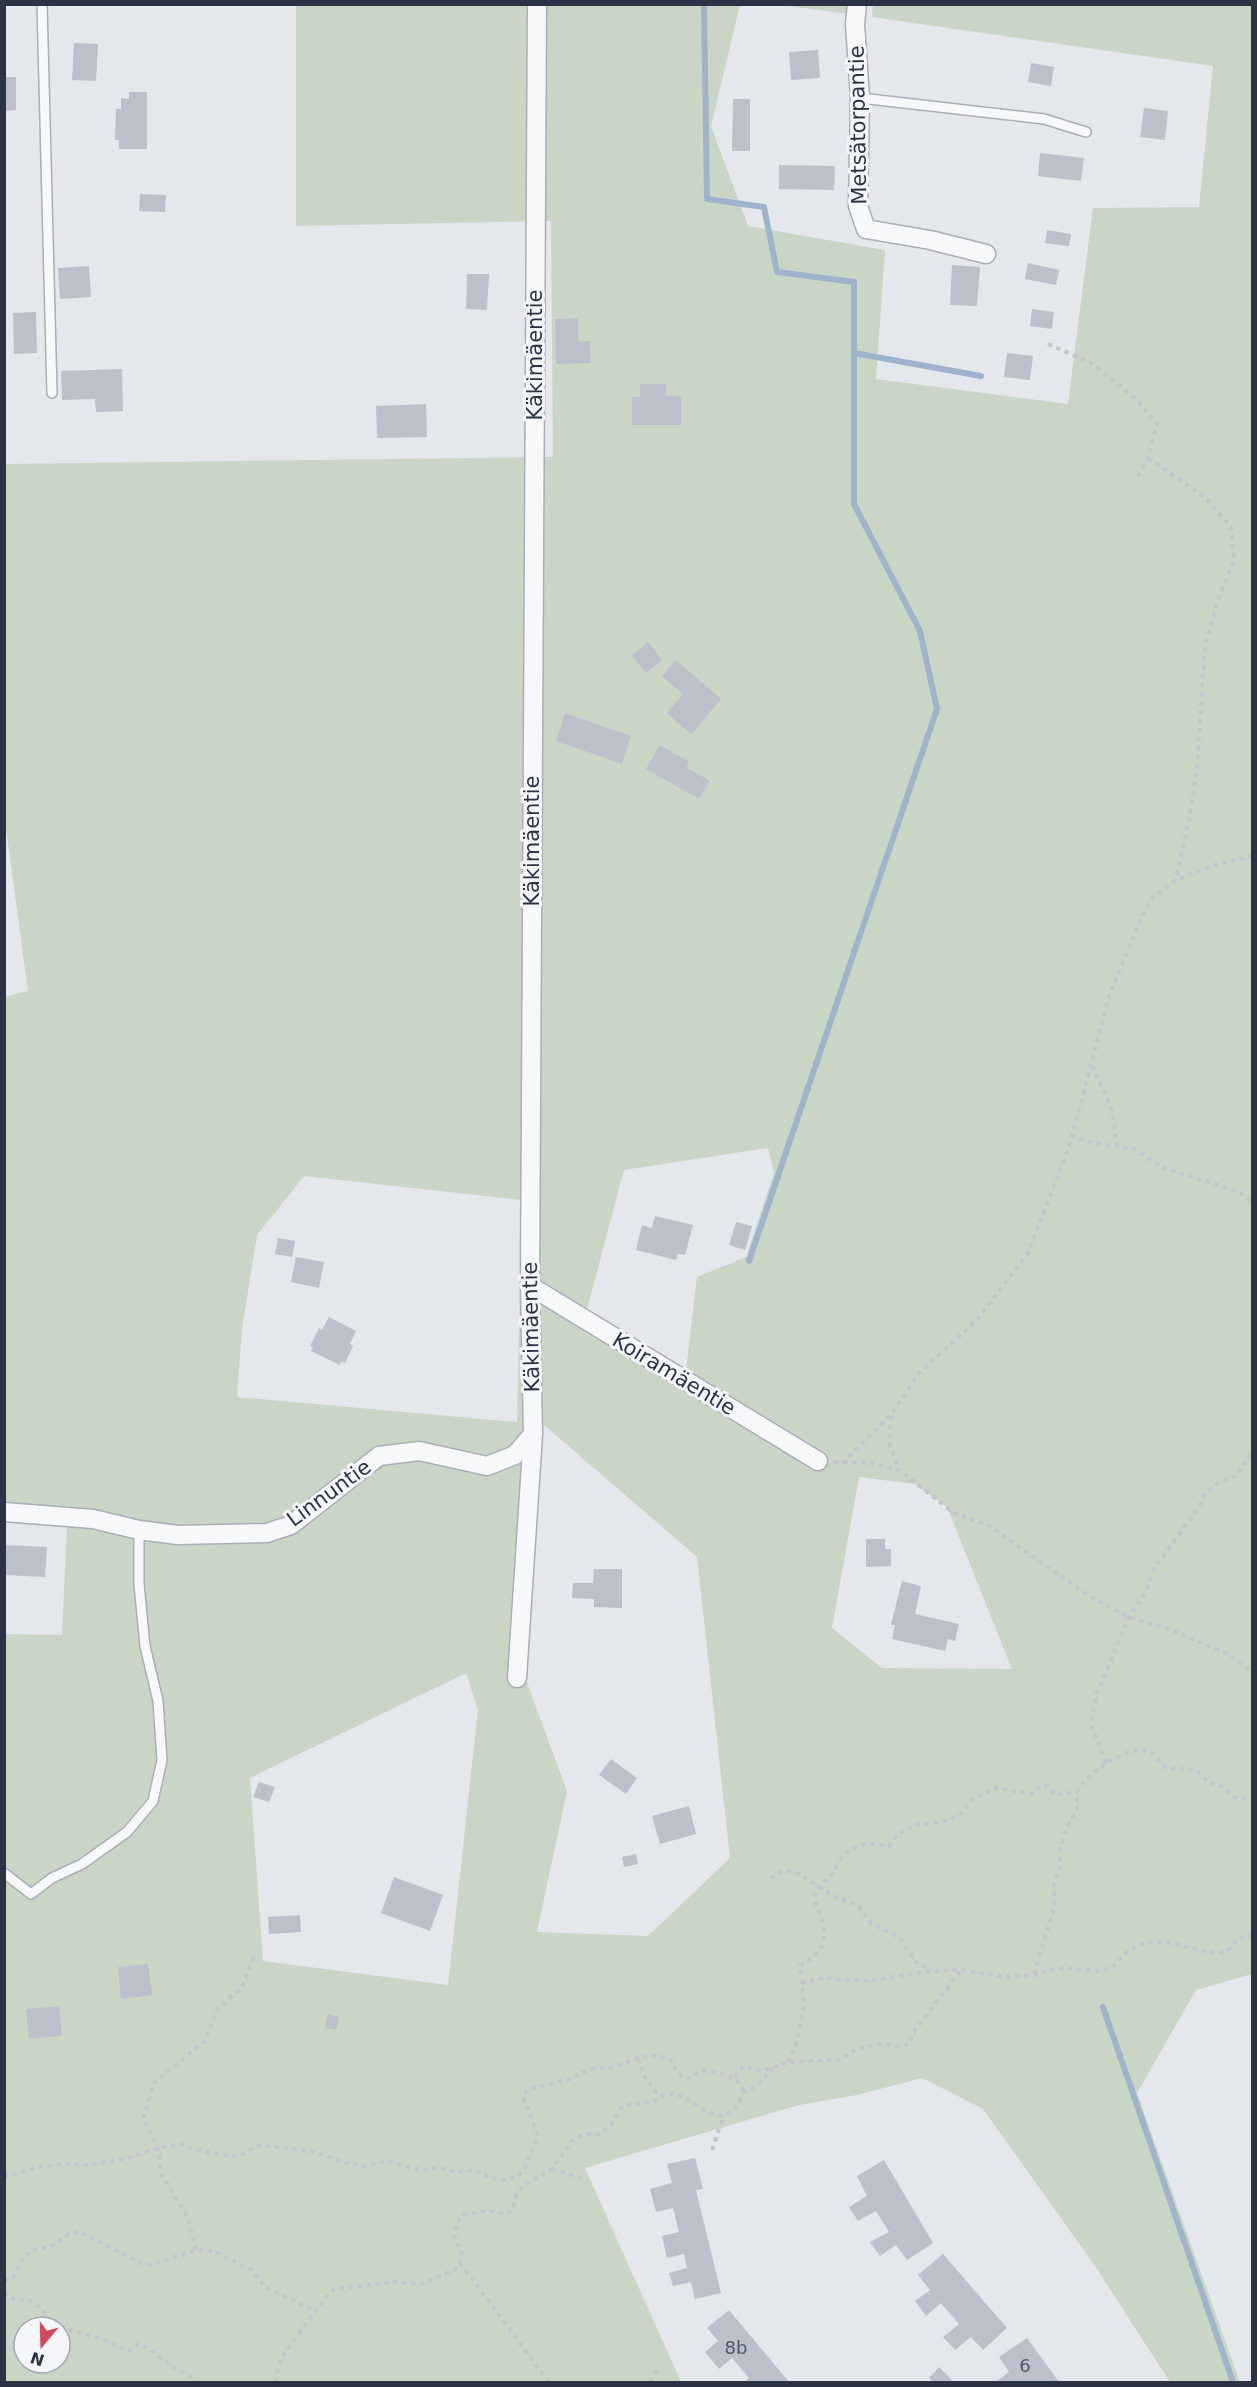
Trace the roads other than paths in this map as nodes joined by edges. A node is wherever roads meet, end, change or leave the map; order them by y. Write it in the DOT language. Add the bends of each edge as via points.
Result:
graph roads {
  1 [pos="42,4"];
  2 [pos="537,4"];
  3 [pos="857,4"];
  4 [pos="860,98"];
  5 [pos="1086,132"];
  6 [pos="986,254"];
  7 [pos="52,393"];
  8 [pos="530,1286"];
  9 [pos="533,1434"];
  10 [pos="818,1461"];
  11 [pos="4,1512"];
  12 [pos="139,1530"];
  13 [pos="517,1678"];
  14 [pos="4,1873"];
  1 -- 7 [label="lane"];
  2 -- 8 [label="street, Käkimäentie"];
  3 -- 4 [label="street, Metsätorpantie"];
  4 -- 5 [label="lane" via="1044,119"];
  4 -- 6 [label="street, Metsätorpantie" via="858,206 866,229"];
  8 -- 9 [label="street, Käkimäentie"];
  8 -- 10 [label="street, Koiramäentie"];
  9 -- 12 [label="street, Linnuntie" via="515,1455 487,1466 419,1450 379,1456 291,1525 267,1533 178,1535"];
  9 -- 13 [label="street, Käkimäentie"];
  11 -- 12 [label="street, Linnuntie" via="93,1519"];
  12 -- 14 [label="lane" via="145,1646 158,1701 162,1760 153,1801 127,1832 31,1894"];
}
